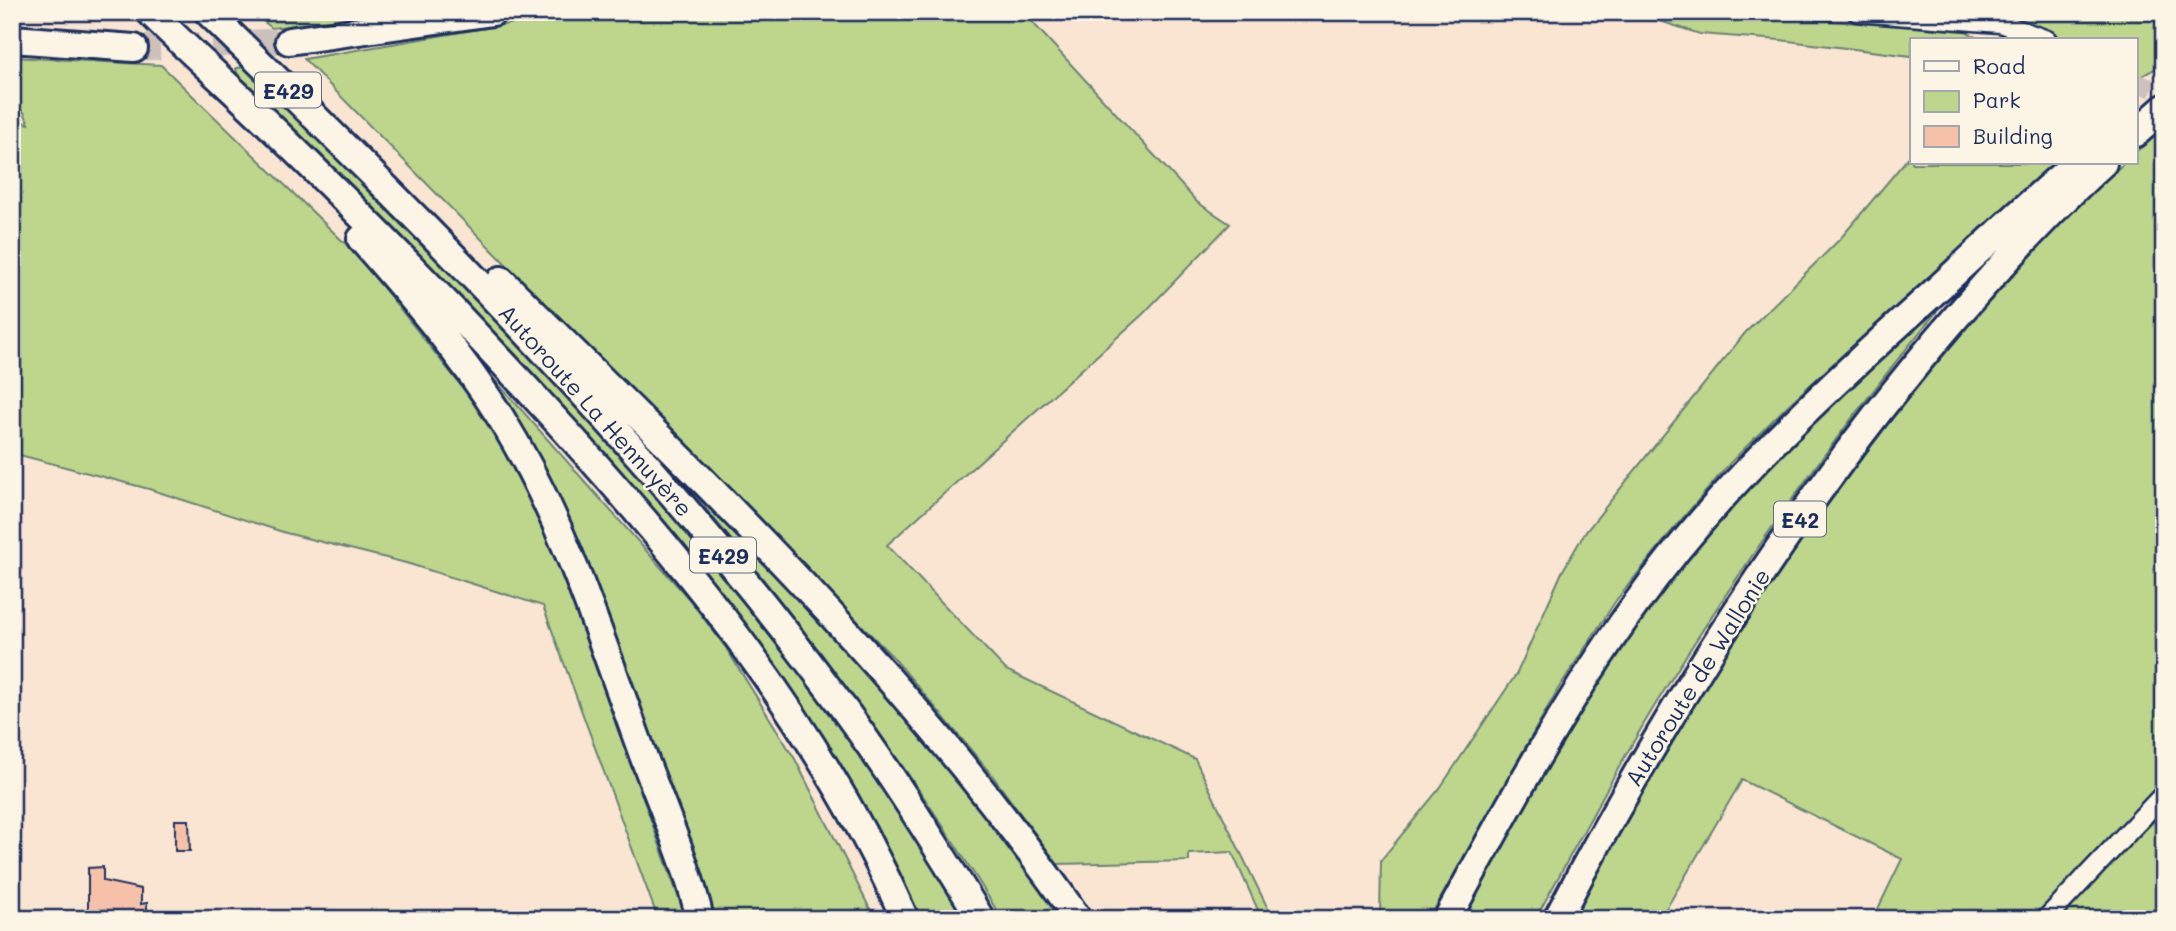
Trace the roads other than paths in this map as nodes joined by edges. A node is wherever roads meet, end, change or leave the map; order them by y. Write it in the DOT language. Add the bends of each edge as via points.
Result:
graph roads {
  1 [pos="149,12"];
  2 [pos="208,12"];
  3 [pos="493,12"];
  4 [pos="1857,12"];
  5 [pos="2041,38"];
  6 [pos="12,39"];
  7 [pos="289,41"];
  8 [pos="134,48"];
  9 [pos="2164,100"];
  10 [pos="2164,108"];
  11 [pos="2138,111"];
  12 [pos="266,122"];
  13 [pos="2138,131"];
  14 [pos="2075,164"];
  15 [pos="2102,164"];
  16 [pos="424,225"];
  17 [pos="2164,794"];
  18 [pos="700,919"];
  19 [pos="905,919"];
  20 [pos="981,919"];
  21 [pos="1078,919"];
  22 [pos="1447,919"];
  23 [pos="1557,919"];
  24 [pos="2046,919"];
  1 -- 12 [label="highway, Autoroute La Hennuyère / E429"];
  2 -- 16 [label="highway, Autoroute La Hennuyère / E429"];
  3 -- 7 [label="highway"];
  4 -- 5 [label="street" via="2000,23"];
  6 -- 8 [label="highway"];
  9 -- 11 [label="highway"];
  10 -- 13 [label="highway"];
  12 -- 18 [label="highway" via="294,172 359,237 453,350 519,450 593,616"];
  12 -- 19 [label="highway, Autoroute La Hennuyère / E429" via="458,313 666,543 734,629 792,714 866,839"];
  14 -- 22 [label="highway" via="1860,359 1713,507 1636,604 1552,731"];
  15 -- 23 [label="highway, Autoroute de Wallonie / E42" via="1994,274 1836,468 1757,578 1656,739"];
  16 -- 20 [label="highway, Autoroute La Hennuyère / E429" via="693,517 833,694"];
  16 -- 21 [label="highway" via="471,250 821,602 969,771"];
  17 -- 24 [label="street"];
}
